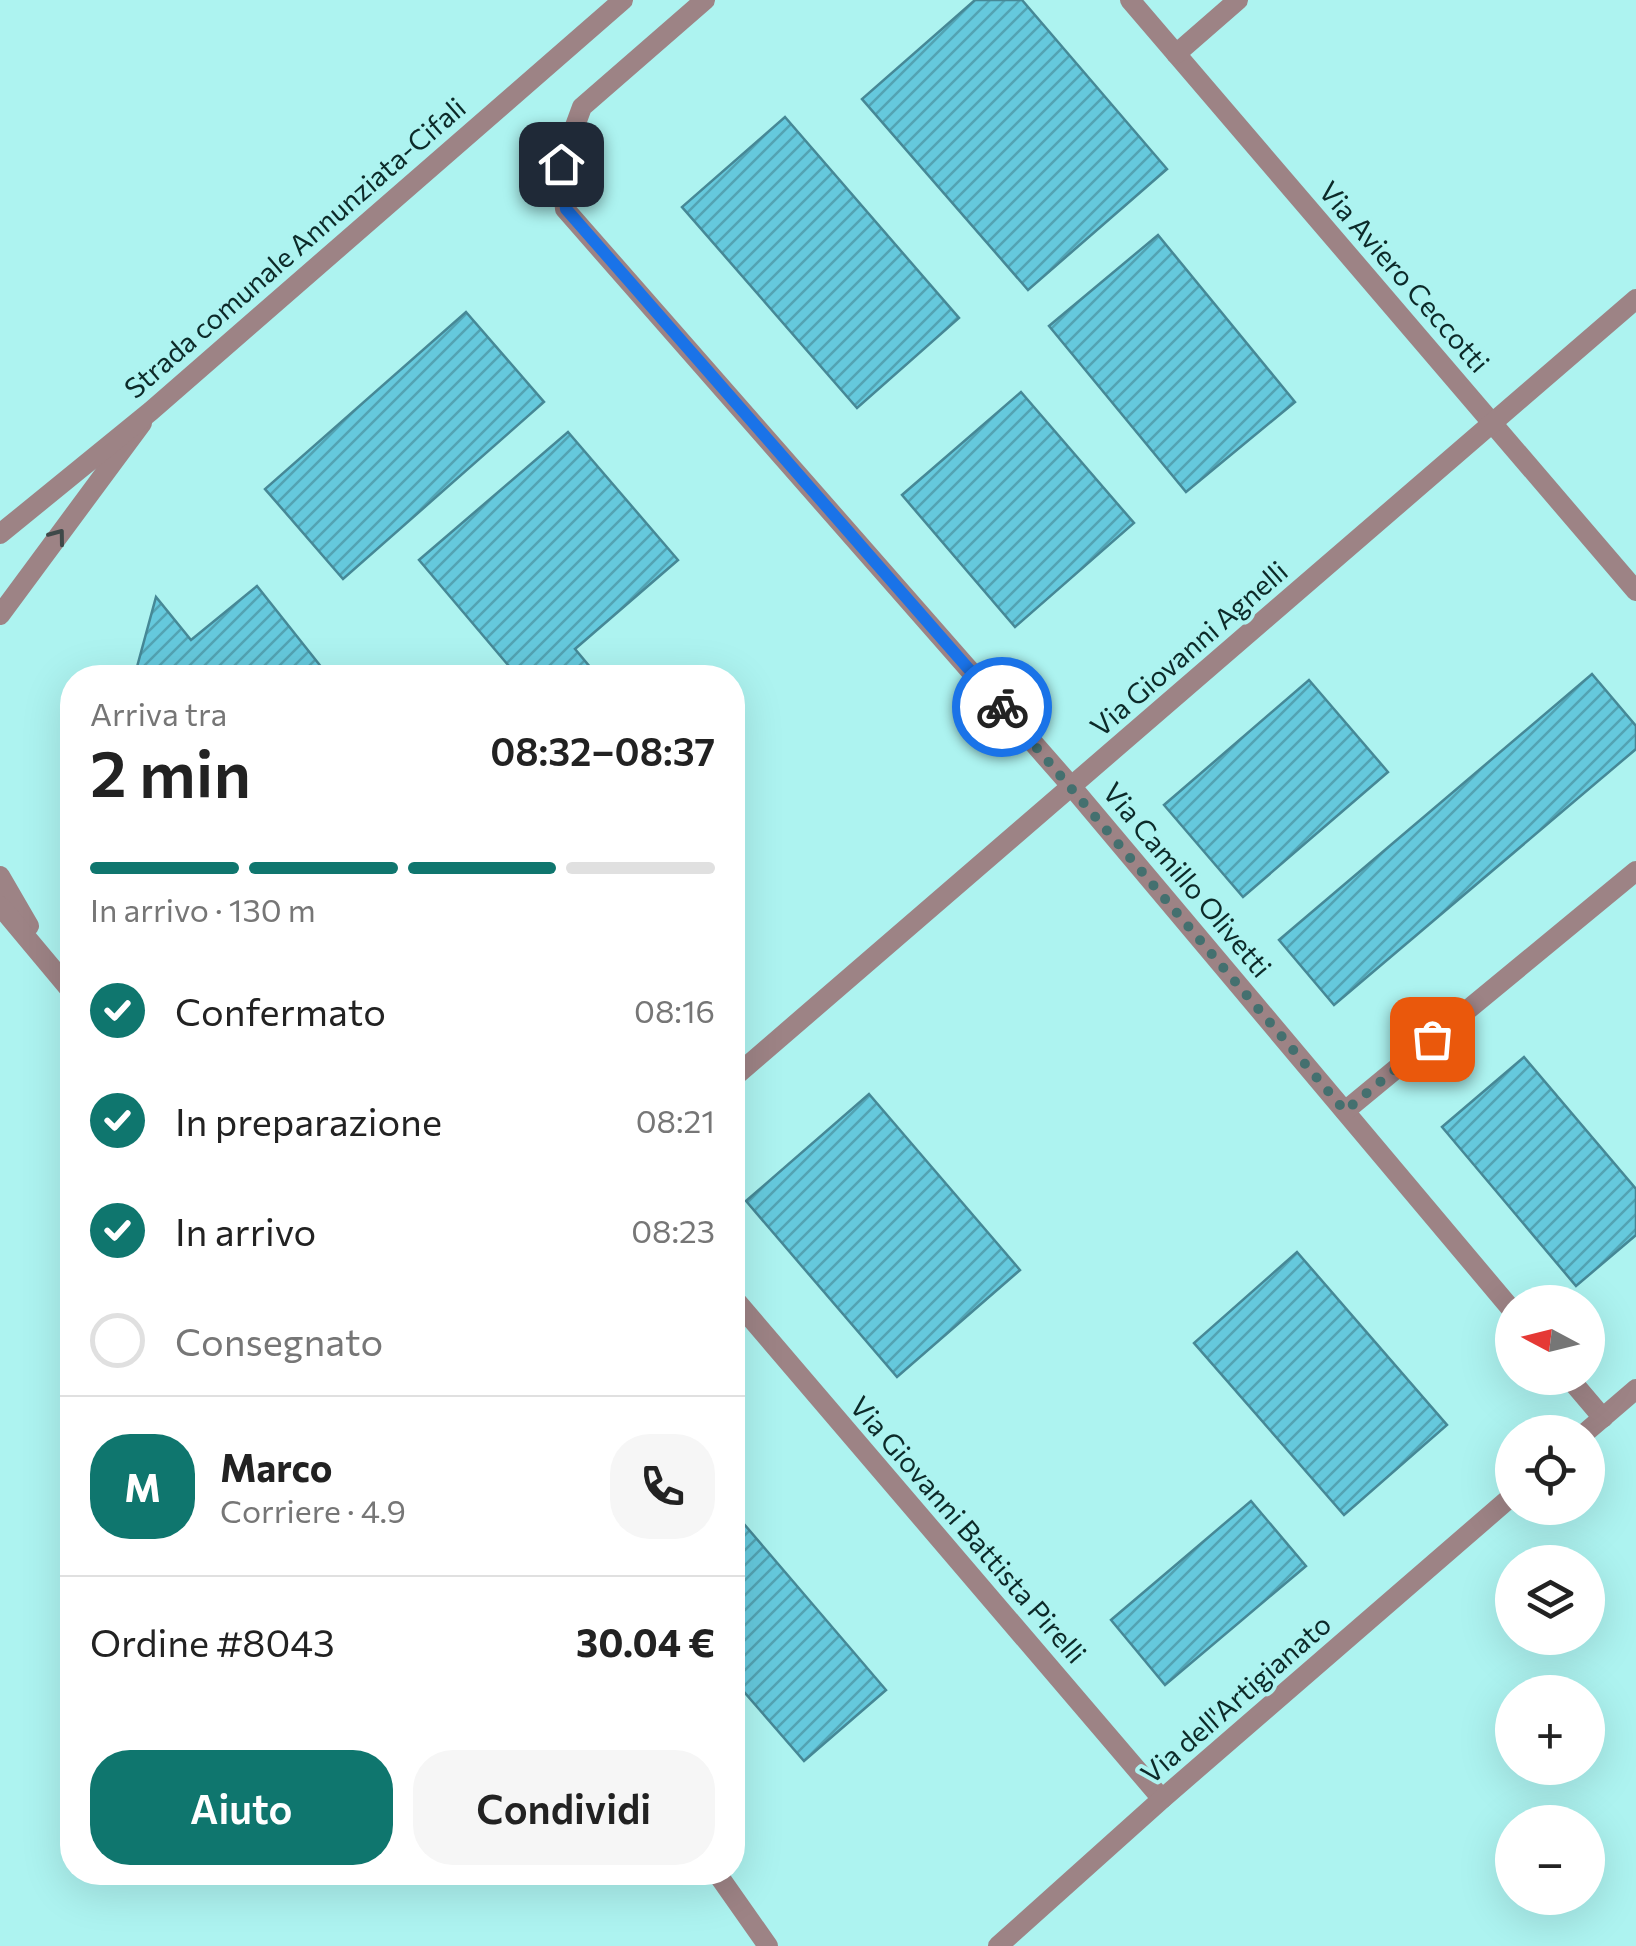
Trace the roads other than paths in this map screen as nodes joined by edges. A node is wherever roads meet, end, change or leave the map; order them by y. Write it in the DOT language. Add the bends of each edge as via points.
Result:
graph roads {
  1 [pos="623,0"];
  2 [pos="705,0"];
  3 [pos="1130,0"];
  4 [pos="1238,0"];
  5 [pos="1176,54"];
  6 [pos="1636,299"];
  7 [pos="151,411"];
  8 [pos="1492,423"];
  9 [pos="0,534"];
  10 [pos="1636,590"];
  11 [pos="0,614"];
  12 [pos="1072,786"];
  13 [pos="1636,872"];
  14 [pos="0,876"];
  15 [pos="0,906"];
  16 [pos="50,962"];
  17 [pos="60,976"];
  18 [pos="745,1069"];
  19 [pos="1345,1111"];
  20 [pos="1495,1290"];
  21 [pos="745,1311"];
  22 [pos="1636,1389"];
  23 [pos="1583,1395"];
  24 [pos="1600,1415"];
  25 [pos="1605,1416"];
  26 [pos="1495,1511"];
  27 [pos="1162,1799"];
  28 [pos="725,1885"];
  29 [pos="768,1946"];
  30 [pos="998,1946"];
  1 -- 7 [label="street, Strada comunale Annunziata-Cifali"];
  2 -- 12 [label="street, Via Camillo Olivetti" via="582,107 561,164 566,209"];
  3 -- 5 [label="street, Via Aviero Ceccotti"];
  4 -- 5 [label="street"];
  5 -- 8 [label="street, Via Aviero Ceccotti"];
  6 -- 8 [label="street, Via Giovanni Agnelli"];
  7 -- 9 [label="street, Strada comunale Annunziata-Cifali"];
  11 -- 7 [label="street, one-way"];
  8 -- 10 [label="street, Via Aviero Ceccotti"];
  8 -- 12 [label="street, Via Giovanni Agnelli"];
  12 -- 18 [label="street, Via Giovanni Agnelli"];
  12 -- 19 [label="street, Via Camillo Olivetti"];
  13 -- 19 [label="street"];
  14 -- 16 [label="street"];
  15 -- 16 [label="street"];
  16 -- 17 [label="street"];
  19 -- 20 [label="street, Via Camillo Olivetti"];
  21 -- 27 [label="street, Via Giovanni Battista Pirelli"];
  22 -- 25 [label="street"];
  23 -- 24 [label="street"];
  26 -- 27 [label="street, Via dell'Artigianato"];
  27 -- 30 [label="street, Via dell'Artigianato"];
  28 -- 29 [label="street"];
}
